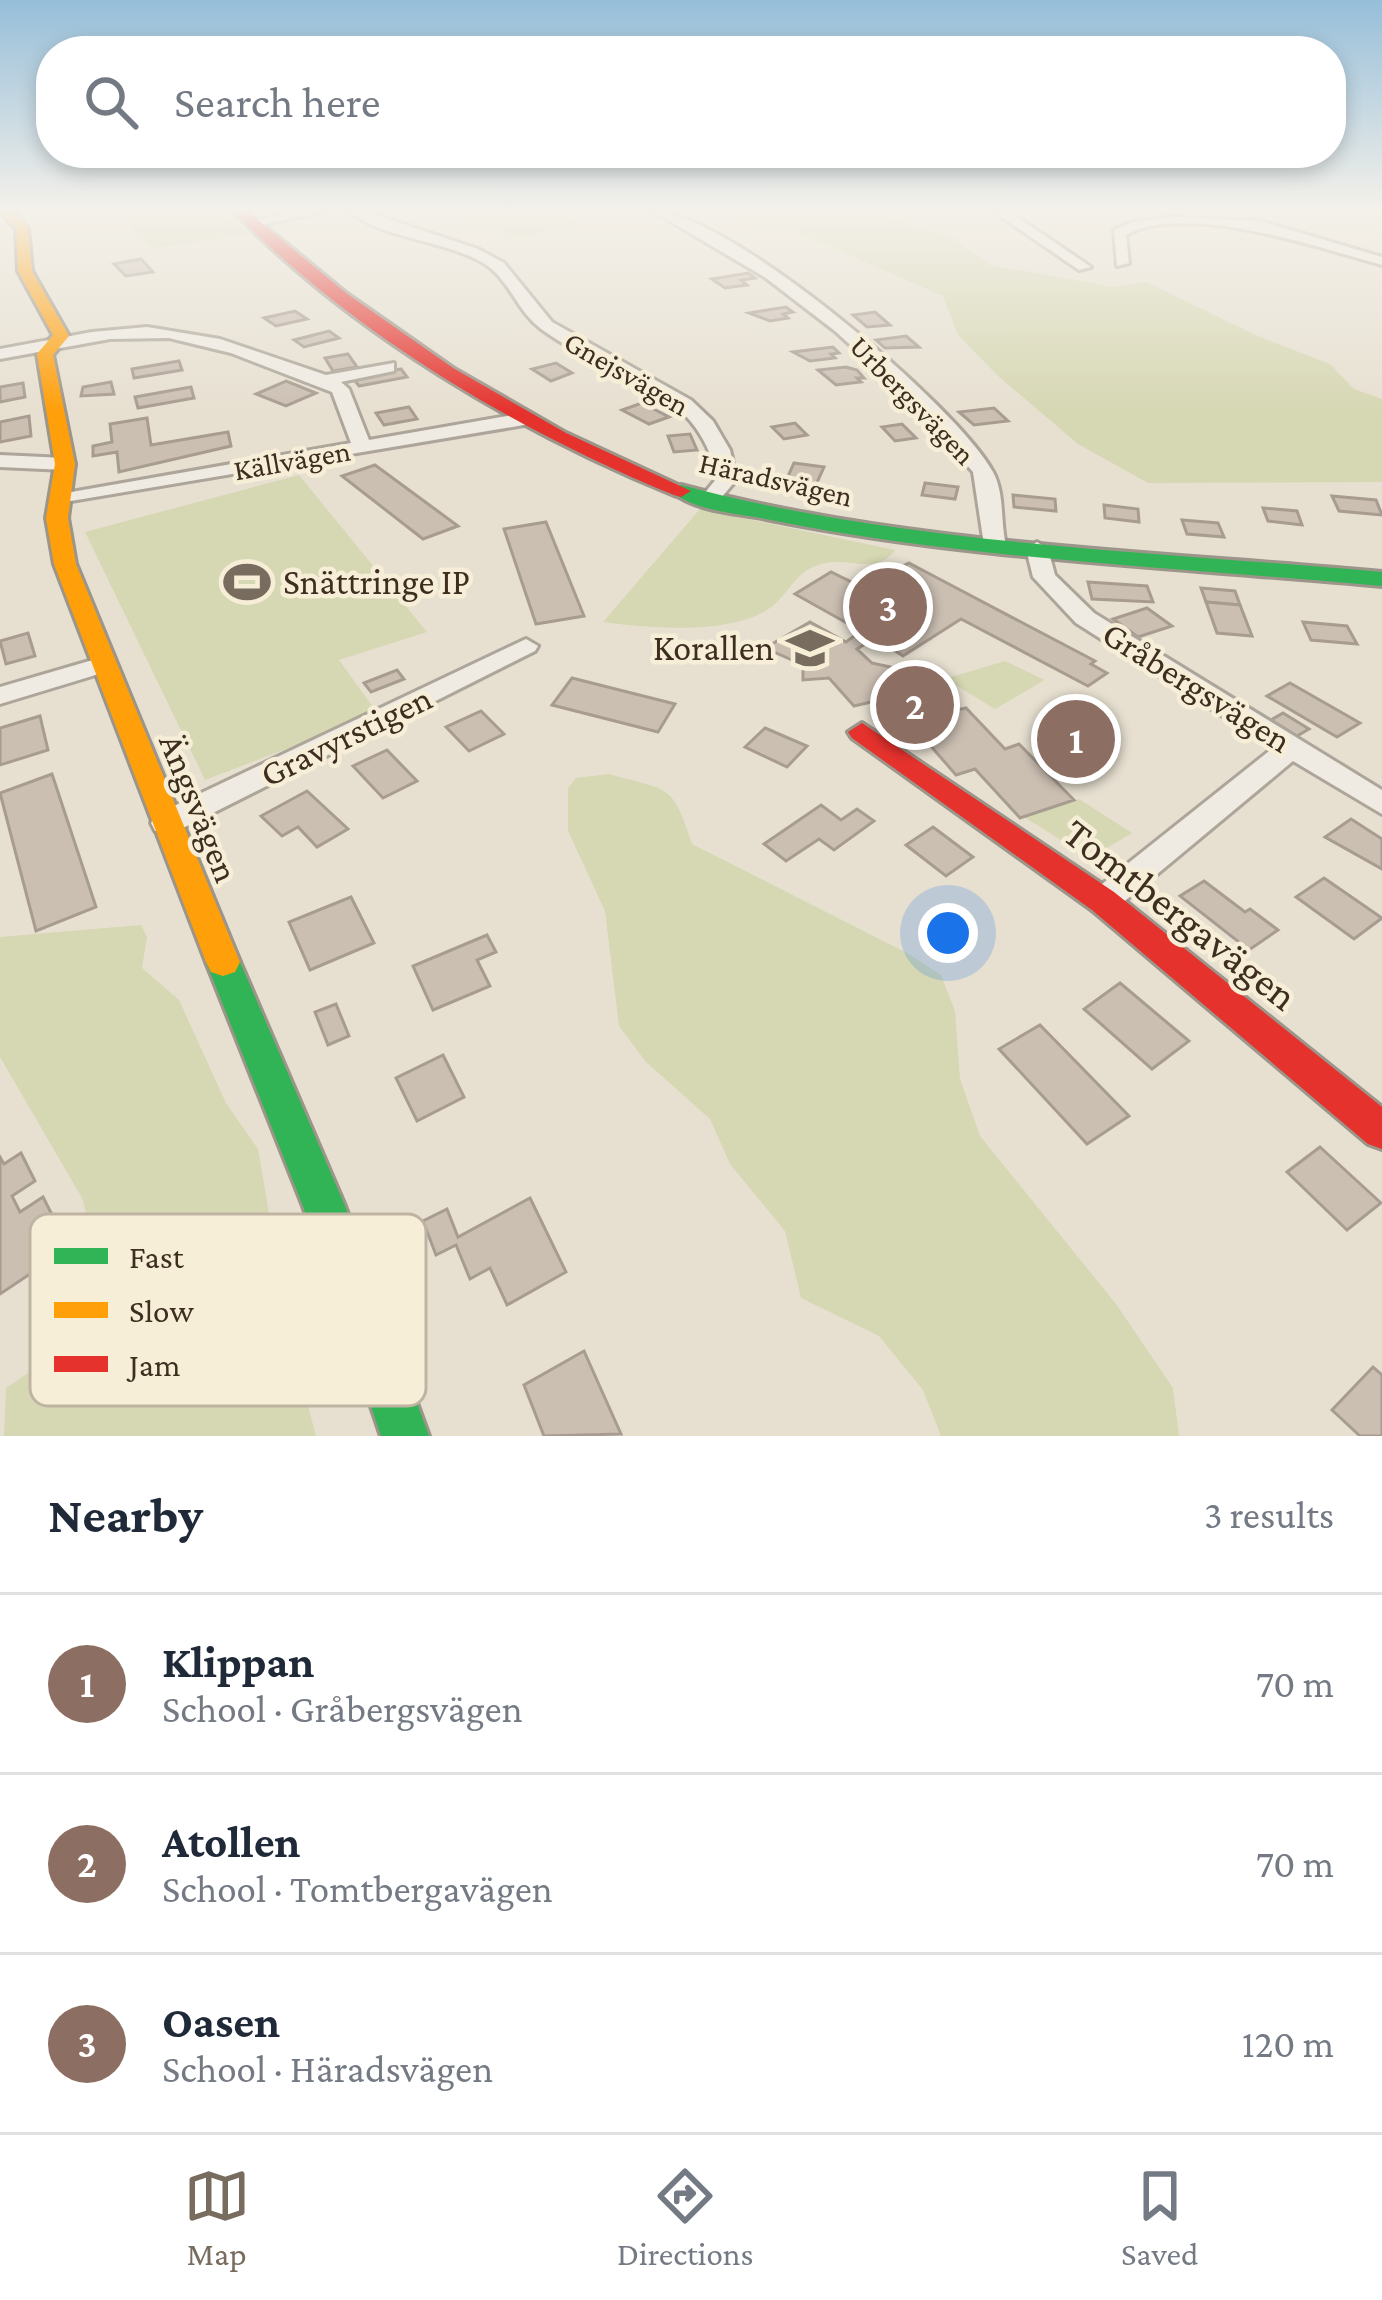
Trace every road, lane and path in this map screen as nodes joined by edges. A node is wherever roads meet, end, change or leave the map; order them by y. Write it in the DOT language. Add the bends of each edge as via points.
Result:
graph roads {
  1 [pos="30,278"];
  2 [pos="317,278"];
  3 [pos="511,278"];
  4 [pos="773,278"];
  5 [pos="52,345"];
  6 [pos="0,354"];
  7 [pos="388,367"];
  8 [pos="325,380"];
  9 [pos="524,419"];
  10 [pos="362,448"];
  11 [pos="0,460"];
  12 [pos="65,464"];
  13 [pos="60,500"];
  14 [pos="708,501"];
  15 [pos="995,545"];
  16 [pos="1037,549"];
  17 [pos="1382,579"];
  18 [pos="526,646"];
  19 [pos="103,665"];
  20 [pos="0,696"];
  21 [pos="862,732"];
  22 [pos="1292,747"];
  23 [pos="1382,804"];
  24 [pos="166,823"];
  25 [pos="1103,901"];
  26 [pos="1382,1131"];
  27 [pos="327,1214"];
  28 [pos="394,1406"];
  29 [pos="405,1436"];
  1 -- 5 [label="street, Ängsvägen" via="61,336"];
  2 -- 9 [label="street, Häradsvägen" via="365,319"];
  3 -- 14 [label="street, Gnejsvägen" via="546,325 696,412 726,461 727,479"];
  4 -- 15 [label="street, Urbergsvägen" via="860,342 985,474"];
  5 -- 6 [label="street"];
  5 -- 8 [label="street" via="130,332 187,336"];
  5 -- 12 [label="street, Ängsvägen" via="45,354"];
  7 -- 8 [label="street"];
  8 -- 10 [label="street" via="340,389"];
  9 -- 10 [label="street, Källvägen"];
  9 -- 14 [label="street, Häradsvägen"];
  10 -- 13 [label="street, Källvägen"];
  11 -- 12 [label="street"];
  12 -- 13 [label="street, Ängsvägen"];
  13 -- 19 [label="street, Ängsvägen" via="65,564"];
  14 -- 15 [label="street, Häradsvägen" via="859,531"];
  15 -- 16 [label="street, Häradsvägen"];
  16 -- 17 [label="street, Häradsvägen"];
  16 -- 22 [label="street, Gråbergsvägen" via="1044,577 1085,618"];
  18 -- 24 [label="street, Gravyrstigen"];
  19 -- 20 [label="street"];
  19 -- 24 [label="street, Ängsvägen"];
  21 -- 25 [label="street, Tomtbergavägen"];
  22 -- 23 [label="street, Gråbergsvägen"];
  22 -- 25 [label="street"];
  24 -- 27 [label="street, Ängsvägen"];
  25 -- 26 [label="street, Tomtbergavägen"];
  28 -- 29 [label="street, Ängsvägen"];
}
